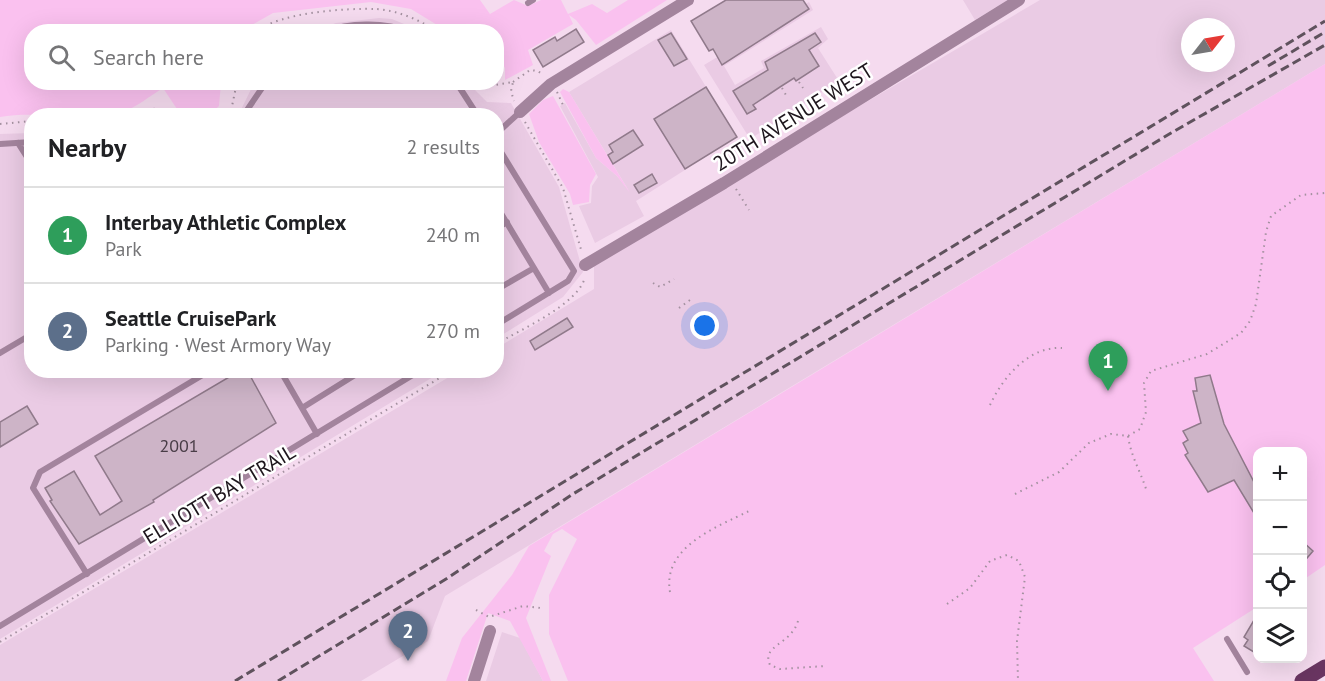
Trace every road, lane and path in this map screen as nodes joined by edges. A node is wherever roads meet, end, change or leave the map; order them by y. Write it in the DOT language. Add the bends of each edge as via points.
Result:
graph roads {
  1 [pos="688,0"];
  2 [pos="1019,0"];
  3 [pos="545,78"];
  4 [pos="513,82"];
  5 [pos="799,82"];
  6 [pos="504,84"];
  7 [pos="561,87"];
  8 [pos="782,88"];
  9 [pos="803,88"];
  10 [pos="235,90"];
  11 [pos="261,90"];
  12 [pos="461,90"];
  13 [pos="513,97"];
  14 [pos="787,97"];
  15 [pos="562,105"];
  16 [pos="232,108"];
  17 [pos="248,108"];
  18 [pos="473,108"];
  19 [pos="522,116"];
  20 [pos="24,122"];
  21 [pos="0,124"];
  22 [pos="504,128"];
  23 [pos="18,143"];
  24 [pos="24,143"];
  25 [pos="0,144"];
  26 [pos="24,152"];
  27 [pos="504,160"];
  28 [pos="730,179"];
  29 [pos="1325,193"];
  30 [pos="749,210"];
  31 [pos="504,217"];
  32 [pos="507,222"];
  33 [pos="504,224"];
  34 [pos="585,265"];
  35 [pos="534,268"];
  36 [pos="674,279"];
  37 [pos="652,283"];
  38 [pos="504,286"];
  39 [pos="549,293"];
  40 [pos="690,300"];
  41 [pos="679,308"];
  42 [pos="504,320"];
  43 [pos="24,339"];
  44 [pos="504,339"];
  45 [pos="1062,348"];
  46 [pos="0,353"];
  47 [pos="198,378"];
  48 [pos="284,378"];
  49 [pos="350,378"];
  50 [pos="409,378"];
  51 [pos="440,378"];
  52 [pos="990,405"];
  53 [pos="302,408"];
  54 [pos="317,434"];
  55 [pos="1128,436"];
  56 [pos="1147,492"];
  57 [pos="1015,494"];
  58 [pos="749,511"];
  59 [pos="87,574"];
  60 [pos="670,592"];
  61 [pos="947,604"];
  62 [pos="541,608"];
  63 [pos="476,610"];
  64 [pos="798,621"];
  65 [pos="489,622"];
  66 [pos="0,626"];
  67 [pos="1227,639"];
  68 [pos="0,642"];
  69 [pos="825,666"];
  70 [pos="1325,667"];
  71 [pos="1247,672"];
  72 [pos="474,681"];
  73 [pos="1018,681"];
  74 [pos="1302,681"];
  1 -- 19 [label="street" via="551,84"];
  2 -- 28 [label="street, 20TH AVENUE WEST"];
  3 -- 4 [label="path" via="530,70"];
  4 -- 6 [label="path"];
  4 -- 13 [label="path"];
  5 -- 9 [label="path"];
  7 -- 15 [label="path" via="556,90"];
  8 -- 14 [label="path"];
  10 -- 16 [label="path"];
  11 -- 17 [label="lane"];
  12 -- 18 [label="lane"];
  19 -- 22 [label="lane"];
  19 -- 34 [label="path" via="563,188"];
  20 -- 21 [label="path"];
  23 -- 24 [label="lane"];
  23 -- 25 [label="lane"];
  23 -- 26 [label="lane"];
  27 -- 39 [label="lane" via="574,271 568,281"];
  28 -- 30 [label="path"];
  28 -- 34 [label="street, 20TH AVENUE WEST"];
  29 -- 55 [label="path" via="1301,195 1273,214 1267,228 1256,304 1248,324 1236,337 1214,350 1149,373 1144,383 1144,422"];
  31 -- 32 [label="lane"];
  32 -- 33 [label="lane"];
  32 -- 35 [label="lane"];
  34 -- 44 [label="path" via="578,292"];
  35 -- 38 [label="lane"];
  35 -- 39 [label="lane"];
  36 -- 37 [label="path" via="660,287"];
  39 -- 42 [label="lane"];
  40 -- 41 [label="path"];
  43 -- 46 [label="lane"];
  45 -- 52 [label="path" via="1034,352 998,388"];
  47 -- 59 [label="lane" via="40,472 33,488"];
  48 -- 53 [label="lane"];
  49 -- 53 [label="lane"];
  50 -- 54 [label="lane"];
  51 -- 68 [label="path, ELLIOTT BAY TRAIL"];
  53 -- 54 [label="lane"];
  54 -- 59 [label="lane"];
  55 -- 56 [label="path" via="1131,456 1142,473"];
  55 -- 57 [label="path" via="1110,434 1089,443 1056,474"];
  58 -- 60 [label="path" via="680,552 670,574"];
  59 -- 66 [label="lane"];
  61 -- 73 [label="path" via="970,588 990,561 1007,555 1019,561 1025,577 1017,641"];
  62 -- 65 [label="path" via="524,606"];
  63 -- 65 [label="path"];
  64 -- 69 [label="path" via="793,634 770,651 770,664 780,669"];
  65 -- 72 [label="street"];
  67 -- 71 [label="lane"];
  70 -- 74 [label="main road"];
}
